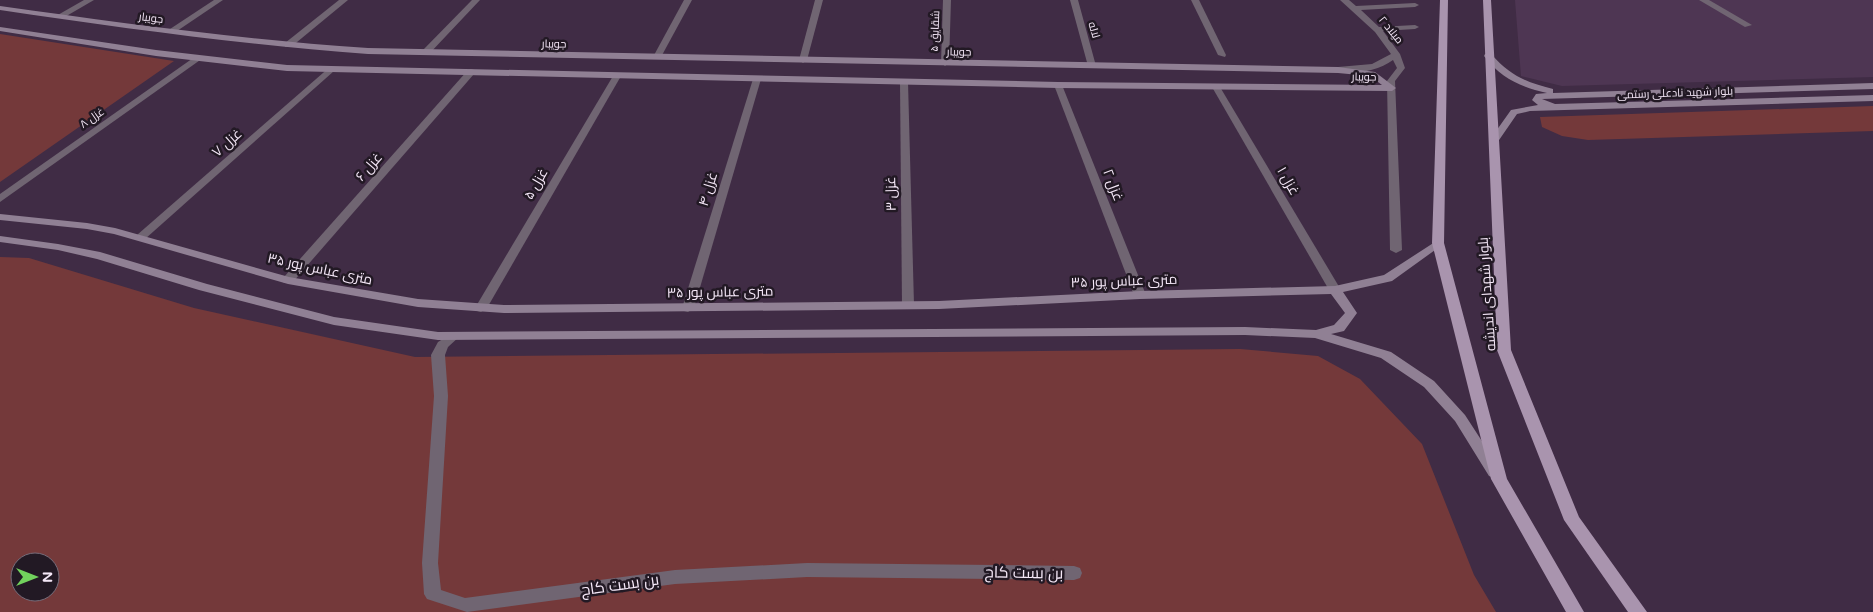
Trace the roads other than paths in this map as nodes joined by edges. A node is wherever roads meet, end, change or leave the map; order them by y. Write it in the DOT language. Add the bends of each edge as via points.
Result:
graph roads {
  1 [pos="90,0"];
  2 [pos="219,0"];
  3 [pos="344,0"];
  4 [pos="476,0"];
  5 [pos="688,0"];
  6 [pos="819,0"];
  7 [pos="947,0"];
  8 [pos="1074,0"];
  9 [pos="1195,0"];
  10 [pos="1344,0"];
  11 [pos="1444,0"];
  12 [pos="1487,0"];
  13 [pos="1703,0"];
  14 [pos="1415,5"];
  15 [pos="0,8"];
  16 [pos="1354,8"];
  17 [pos="60,16"];
  18 [pos="1748,26"];
  19 [pos="1415,28"];
  20 [pos="0,29"];
  21 [pos="1378,29"];
  22 [pos="171,31"];
  23 [pos="288,45"];
  24 [pos="426,52"];
  25 [pos="1396,54"];
  26 [pos="1222,55"];
  27 [pos="1488,56"];
  28 [pos="199,58"];
  29 [pos="657,58"];
  30 [pos="803,60"];
  31 [pos="944,63"];
  32 [pos="1092,66"];
  33 [pos="332,69"];
  34 [pos="1338,70"];
  35 [pos="471,72"];
  36 [pos="617,76"];
  37 [pos="756,79"];
  38 [pos="904,82"];
  39 [pos="1058,85"];
  40 [pos="1216,86"];
  41 [pos="1873,86"];
  42 [pos="1392,88"];
  43 [pos="1575,95"];
  44 [pos="1873,98"];
  45 [pos="1576,108"];
  46 [pos="1494,142"];
  47 [pos="0,199"];
  48 [pos="0,217"];
  49 [pos="141,237"];
  50 [pos="0,239"];
  51 [pos="1438,243"];
  52 [pos="1396,250"];
  53 [pos="288,280"];
  54 [pos="1335,290"];
  55 [pos="1140,295"];
  56 [pos="908,305"];
  57 [pos="481,308"];
  58 [pos="688,308"];
  59 [pos="1316,334"];
  60 [pos="454,336"];
  61 [pos="1499,479"];
  62 [pos="1074,573"];
  63 [pos="1575,612"];
  64 [pos="1638,612"];
  1 -- 17 [label="street"];
  2 -- 22 [label="street"];
  3 -- 23 [label="street"];
  4 -- 24 [label="street"];
  5 -- 29 [label="street"];
  6 -- 30 [label="street"];
  7 -- 31 [label="street, شقایق ۵"];
  8 -- 32 [label="street, لاله"];
  9 -- 26 [label="street"];
  10 -- 16 [label="street, میلاد ۲"];
  11 -- 51 [label="main road, بلوار شهدای اندیشه"];
  12 -- 27 [label="main road, بلوار شهدای اندیشه"];
  13 -- 18 [label="street"];
  14 -- 16 [label="street"];
  15 -- 17 [label="main road, جویبار"];
  16 -- 21 [label="street, میلاد ۲"];
  17 -- 22 [label="main road, جویبار"];
  19 -- 21 [label="street"];
  20 -- 28 [label="main road, جویبار"];
  21 -- 25 [label="street, میلاد ۲"];
  22 -- 23 [label="main road, جویبار"];
  23 -- 24 [label="main road, جویبار"];
  24 -- 29 [label="main road, جویبار"];
  25 -- 34 [label="street, میلاد ۲" via="1383,64 1369,68"];
  25 -- 42 [label="street" via="1400,68 1390,81"];
  27 -- 43 [label="main road" via="1518,82"];
  27 -- 46 [label="main road, بلوار شهدای اندیشه"];
  28 -- 33 [label="main road, جویبار" via="287,68"];
  28 -- 47 [label="street, غزل ۸"];
  29 -- 30 [label="main road, جویبار"];
  30 -- 31 [label="main road, جویبار"];
  31 -- 32 [label="main road, جویبار"];
  32 -- 34 [label="main road, جویبار"];
  33 -- 35 [label="main road, جویبار"];
  33 -- 49 [label="street, غزل ۷"];
  34 -- 42 [label="main road, جویبار" via="1372,74"];
  35 -- 36 [label="main road, جویبار"];
  35 -- 53 [label="street, غزل ۶"];
  36 -- 37 [label="main road, جویبار"];
  36 -- 57 [label="street, غزل ۵"];
  37 -- 38 [label="main road, جویبار"];
  37 -- 58 [label="street, غزل ۴"];
  38 -- 39 [label="main road, جویبار"];
  38 -- 56 [label="street, غزل ۳"];
  39 -- 40 [label="main road, جویبار"];
  39 -- 55 [label="street, غزل ۲"];
  40 -- 42 [label="main road, جویبار"];
  40 -- 54 [label="street, غزل ۱"];
  41 -- 43 [label="main road, بلوار شهید نادعلی رستمی"];
  42 -- 52 [label="street"];
  43 -- 45 [label="main road" via="1539,96 1537,100 1542,104"];
  44 -- 45 [label="main road, بلوار شهید نادعلی رستمی"];
  45 -- 46 [label="main road, بلوار شهید نادعلی رستمی" via="1530,108 1514,112"];
  46 -- 64 [label="main road, بلوار شهدای اندیشه" via="1504,350 1572,520"];
  48 -- 49 [label="main road, ۳۵ متری عباس پور" via="87,226"];
  49 -- 53 [label="main road, ۳۵ متری عباس پور"];
  50 -- 60 [label="main road" via="100,256 334,321 383,330"];
  51 -- 54 [label="main road, ۳۵ متری عباس پور" via="1388,278"];
  51 -- 61 [label="main road, بلوار شهدای اندیشه"];
  53 -- 57 [label="main road, ۳۵ متری عباس پور" via="390,299"];
  54 -- 55 [label="main road, ۳۵ متری عباس پور"];
  54 -- 59 [label="main road" via="1352,313 1339,328"];
  55 -- 56 [label="main road, ۳۵ متری عباس پور"];
  56 -- 58 [label="main road, ۳۵ متری عباس پور"];
  57 -- 58 [label="main road, ۳۵ متری عباس پور"];
  59 -- 60 [label="main road" via="1225,331"];
  59 -- 61 [label="main road" via="1386,355 1429,384 1460,418"];
  60 -- 62 [label="street, بن بست کاج" via="443,345 438,355 441,396 430,563 433,594 465,605 675,577 807,570"];
  61 -- 63 [label="main road, بلوار شهدای اندیشه"];
}
